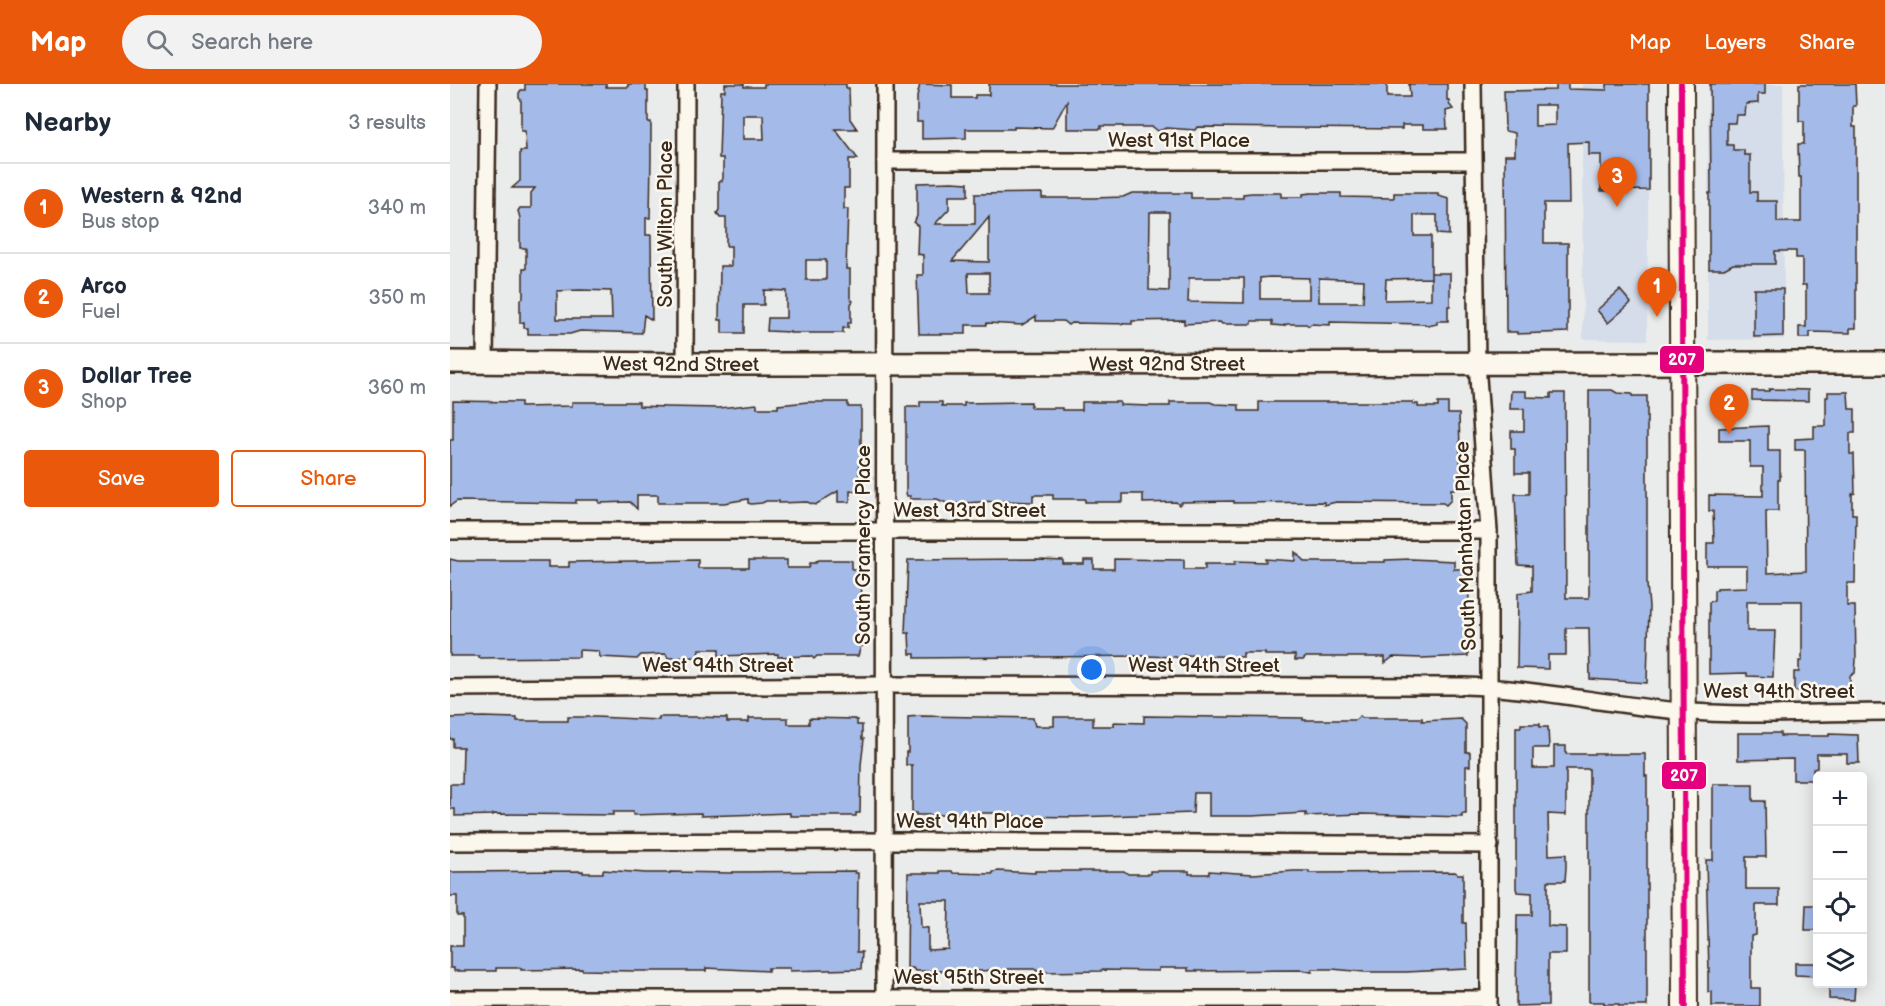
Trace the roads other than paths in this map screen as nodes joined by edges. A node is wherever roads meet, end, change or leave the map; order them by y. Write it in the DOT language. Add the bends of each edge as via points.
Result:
graph roads {
  1 [pos="488,84"];
  2 [pos="686,84"];
  3 [pos="885,84"];
  4 [pos="1473,84"];
  5 [pos="1681,84"];
  6 [pos="885,161"];
  7 [pos="1473,161"];
  8 [pos="450,362"];
  9 [pos="485,362"];
  10 [pos="884,363"];
  11 [pos="1477,363"];
  12 [pos="1682,363"];
  13 [pos="1885,363"];
  14 [pos="686,364"];
  15 [pos="450,531"];
  16 [pos="884,531"];
  17 [pos="1489,531"];
  18 [pos="884,685"];
  19 [pos="1490,687"];
  20 [pos="450,688"];
  21 [pos="1683,712"];
  22 [pos="1885,712"];
  23 [pos="884,841"];
  24 [pos="450,842"];
  25 [pos="1490,845"];
  26 [pos="450,999"];
  27 [pos="884,1002"];
  28 [pos="1489,1003"];
  29 [pos="1685,1006"];
  1 -- 9 [label="street"];
  2 -- 14 [label="street, South Wilton Place"];
  3 -- 6 [label="street, South Gramercy Place"];
  4 -- 7 [label="street, South Manhattan Place"];
  5 -- 12 [label="main road"];
  6 -- 7 [label="street, West 91st Place"];
  6 -- 10 [label="street, South Gramercy Place"];
  7 -- 11 [label="street, South Manhattan Place"];
  8 -- 9 [label="street, West 92nd Street"];
  9 -- 14 [label="street, West 92nd Street"];
  10 -- 11 [label="street, West 92nd Street"];
  10 -- 14 [label="street, West 92nd Street"];
  10 -- 16 [label="street, South Gramercy Place"];
  11 -- 12 [label="street, West 92nd Street"];
  11 -- 17 [label="street, South Manhattan Place"];
  12 -- 13 [label="street, West 92nd Street"];
  12 -- 21 [label="main road"];
  15 -- 16 [label="street, West 93rd Street"];
  16 -- 17 [label="street, West 93rd Street"];
  16 -- 18 [label="street, South Gramercy Place"];
  17 -- 19 [label="street, South Manhattan Place"];
  18 -- 19 [label="street, West 94th Street"];
  18 -- 20 [label="street, West 94th Street"];
  18 -- 23 [label="street, South Gramercy Place"];
  19 -- 21 [label="street, West 94th Street"];
  19 -- 25 [label="street, South Manhattan Place"];
  21 -- 22 [label="street, West 94th Street"];
  21 -- 29 [label="main road"];
  23 -- 24 [label="street, West 94th Place"];
  23 -- 25 [label="street, West 94th Place"];
  23 -- 27 [label="street, South Gramercy Place"];
  25 -- 28 [label="street, South Manhattan Place"];
  26 -- 27 [label="street, West 95th Street"];
  27 -- 28 [label="street, West 95th Street"];
}
